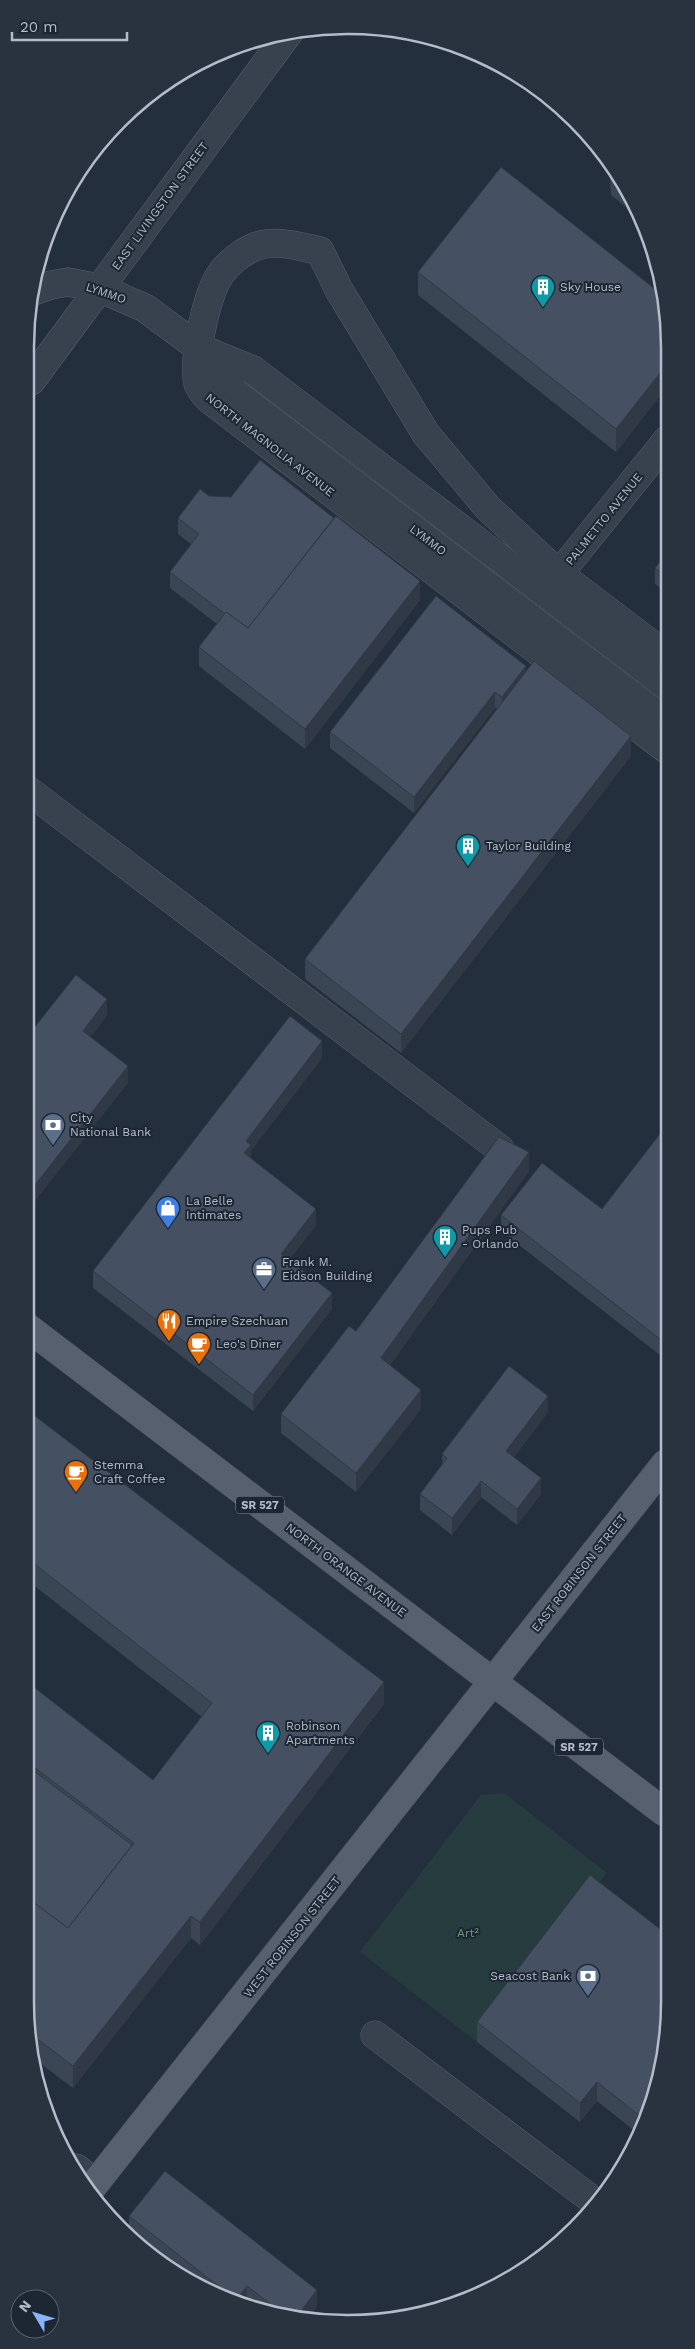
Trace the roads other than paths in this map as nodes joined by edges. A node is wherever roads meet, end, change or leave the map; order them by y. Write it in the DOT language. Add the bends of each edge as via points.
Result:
graph roads {
  1 [pos="283,41"];
  2 [pos="100,288"];
  3 [pos="39,289"];
  4 [pos="199,348"];
  5 [pos="34,377"];
  6 [pos="661,447"];
  7 [pos="559,574"];
  8 [pos="661,651"];
  9 [pos="661,682"];
  10 [pos="661,718"];
  11 [pos="661,745"];
  12 [pos="34,795"];
  13 [pos="500,1149"];
  14 [pos="34,1332"];
  15 [pos="661,1469"];
  16 [pos="493,1682"];
  17 [pos="661,1810"];
  18 [pos="375,2035"];
  19 [pos="89,2178"];
  20 [pos="591,2199"];
  1 -- 2 [label="street, EAST LIVINGSTON STREET"];
  2 -- 3 [label="street, LYMMO" via="68,282"];
  2 -- 4 [label="street, LYMMO" via="145,308"];
  2 -- 5 [label="street, EAST LIVINGSTON STREET"];
  4 -- 7 [label="street, NORTH MAGNOLIA AVENUE" via="210,293 222,272 236,258 252,247 277,242 320,251 346,302 426,434 488,508"];
  4 -- 9 [label="street, LYMMO" via="253,370"];
  4 -- 10 [label="street, LYMMO" via="235,393"];
  4 -- 11 [label="street, NORTH MAGNOLIA AVENUE" via="198,384 209,399"];
  6 -- 7 [label="street, PALMETTO AVENUE"];
  7 -- 8 [label="street, NORTH MAGNOLIA AVENUE"];
  12 -- 13 [label="street"];
  14 -- 16 [label="main road, NORTH ORANGE AVENUE / SR 527"];
  15 -- 16 [label="main road, EAST ROBINSON STREET"];
  16 -- 17 [label="main road, NORTH ORANGE AVENUE / SR 527"];
  16 -- 19 [label="main road, WEST ROBINSON STREET"];
  18 -- 20 [label="street"];
}
